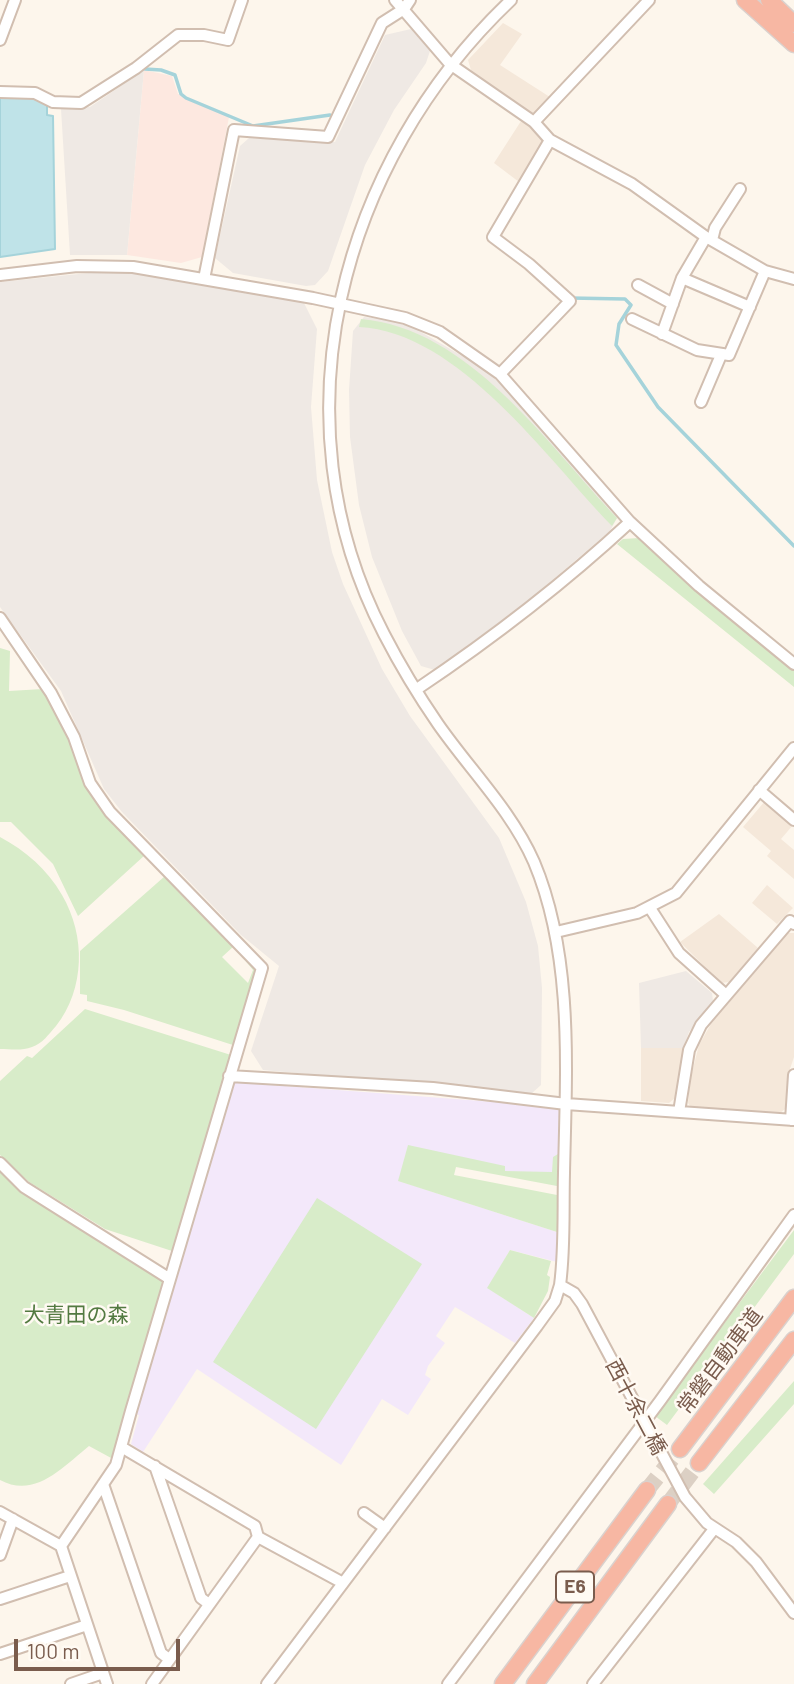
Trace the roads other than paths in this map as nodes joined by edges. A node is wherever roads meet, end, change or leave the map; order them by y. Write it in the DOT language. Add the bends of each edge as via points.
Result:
graph roads {
  1 [pos="15,0"];
  2 [pos="242,0"];
  3 [pos="395,0"];
  4 [pos="511,0"];
  5 [pos="649,0"];
  6 [pos="745,0"];
  7 [pos="769,0"];
  8 [pos="407,4"];
  9 [pos="794,24"];
  10 [pos="0,40"];
  11 [pos="794,44"];
  12 [pos="450,64"];
  13 [pos="0,92"];
  14 [pos="534,122"];
  15 [pos="550,140"];
  16 [pos="740,189"];
  17 [pos="709,238"];
  18 [pos="765,271"];
  19 [pos="0,275"];
  20 [pos="682,278"];
  21 [pos="204,279"];
  22 [pos="794,279"];
  23 [pos="638,285"];
  24 [pos="340,304"];
  25 [pos="673,304"];
  26 [pos="750,307"];
  27 [pos="632,319"];
  28 [pos="662,334"];
  29 [pos="721,355"];
  30 [pos="500,374"];
  31 [pos="701,402"];
  32 [pos="630,522"];
  33 [pos="0,618"];
  34 [pos="794,664"];
  35 [pos="417,689"];
  36 [pos="794,748"];
  37 [pos="759,790"];
  38 [pos="794,820"];
  39 [pos="650,908"];
  40 [pos="793,921"];
  41 [pos="556,932"];
  42 [pos="726,995"];
  43 [pos="794,1075"];
  44 [pos="229,1076"];
  45 [pos="566,1104"];
  46 [pos="679,1112"];
  47 [pos="792,1120"];
  48 [pos="0,1163"];
  49 [pos="794,1215"];
  50 [pos="170,1279"];
  51 [pos="560,1285"];
  52 [pos="793,1299"];
  53 [pos="794,1340"];
  54 [pos="794,1354"];
  55 [pos="747,1401"];
  56 [pos="644,1420"];
  57 [pos="123,1448"];
  58 [pos="680,1449"];
  59 [pos="699,1464"];
  60 [pos="155,1465"];
  61 [pos="103,1484"];
  62 [pos="647,1490"];
  63 [pos="668,1504"];
  64 [pos="0,1512"];
  65 [pos="364,1513"];
  66 [pos="13,1519"];
  67 [pos="385,1528"];
  68 [pos="714,1529"];
  69 [pos="258,1537"];
  70 [pos="61,1546"];
  71 [pos="0,1555"];
  72 [pos="70,1576"];
  73 [pos="343,1583"];
  74 [pos="0,1597"];
  75 [pos="209,1604"];
  76 [pos="794,1613"];
  77 [pos="87,1625"];
  78 [pos="0,1654"];
  79 [pos="169,1659"];
  80 [pos="105,1679"];
  81 [pos="71,1684"];
  82 [pos="152,1684"];
  83 [pos="267,1684"];
  84 [pos="448,1684"];
  85 [pos="503,1684"];
  86 [pos="535,1684"];
  87 [pos="593,1684"];
  1 -- 10 [label="street"];
  2 -- 13 [label="street" via="228,40 178,35 81,103 53,102 35,93"];
  3 -- 8 [label="street"];
  4 -- 12 [label="street"];
  5 -- 14 [label="street"];
  6 -- 11 [label="highway"];
  7 -- 9 [label="highway"];
  8 -- 12 [label="street"];
  8 -- 21 [label="street" via="382,23 328,137 234,130"];
  12 -- 14 [label="street"];
  12 -- 24 [label="street" via="385,170 358,233"];
  14 -- 15 [label="street"];
  15 -- 17 [label="street" via="632,184"];
  15 -- 30 [label="street" via="492,237 570,301"];
  16 -- 17 [label="street"];
  17 -- 18 [label="street"];
  17 -- 20 [label="street"];
  18 -- 22 [label="street"];
  18 -- 26 [label="street"];
  19 -- 21 [label="street" via="107,265"];
  20 -- 25 [label="street"];
  20 -- 26 [label="street"];
  21 -- 24 [label="street"];
  23 -- 25 [label="street"];
  24 -- 30 [label="street" via="405,318 440,332"];
  24 -- 35 [label="street" via="330,386 338,497 365,593"];
  25 -- 28 [label="street"];
  26 -- 29 [label="street" via="729,355"];
  27 -- 28 [label="street"];
  28 -- 29 [label="street"];
  29 -- 31 [label="street"];
  30 -- 32 [label="street"];
  32 -- 34 [label="street"];
  32 -- 35 [label="street" via="569,579"];
  33 -- 44 [label="street" via="51,693 74,737 90,783 110,812 262,968"];
  35 -- 41 [label="street" via="522,840 540,878"];
  36 -- 37 [label="street"];
  37 -- 38 [label="street"];
  37 -- 39 [label="street" via="684,885"];
  39 -- 41 [label="street"];
  39 -- 42 [label="street" via="679,953"];
  40 -- 42 [label="street"];
  41 -- 45 [label="street" via="563,981"];
  42 -- 46 [label="street" via="701,1025 690,1050"];
  43 -- 47 [label="street"];
  44 -- 45 [label="street" via="433,1088"];
  44 -- 50 [label="street"];
  45 -- 46 [label="street"];
  45 -- 51 [label="street"];
  46 -- 47 [label="street"];
  48 -- 50 [label="street" via="24,1186"];
  49 -- 56 [label="street"];
  50 -- 57 [label="street"];
  51 -- 56 [label="street, 西十余二橋" via="582,1304"];
  51 -- 67 [label="street" via="537,1326"];
  52 -- 58 [label="highway, 常磐自動車道"];
  53 -- 55 [label="highway"];
  54 -- 55 [label="highway"];
  55 -- 59 [label="highway"];
  56 -- 68 [label="street, 西十余二橋" via="685,1497"];
  56 -- 84 [label="street"];
  57 -- 60 [label="street"];
  57 -- 61 [label="street"];
  60 -- 69 [label="street" via="255,1527"];
  60 -- 75 [label="street" via="201,1598"];
  61 -- 70 [label="street"];
  61 -- 79 [label="street" via="161,1653"];
  62 -- 85 [label="highway, E6"];
  63 -- 86 [label="highway, E6"];
  64 -- 66 [label="street"];
  65 -- 67 [label="street"];
  66 -- 70 [label="street"];
  66 -- 71 [label="street"];
  67 -- 73 [label="street"];
  68 -- 76 [label="street, 西十余二橋" via="756,1562"];
  68 -- 87 [label="street"];
  69 -- 73 [label="street"];
  69 -- 75 [label="street"];
  70 -- 72 [label="street"];
  72 -- 74 [label="street"];
  72 -- 77 [label="street"];
  73 -- 83 [label="street"];
  75 -- 79 [label="street"];
  77 -- 78 [label="street"];
  77 -- 80 [label="street"];
  79 -- 82 [label="street"];
  80 -- 81 [label="street"];
}
